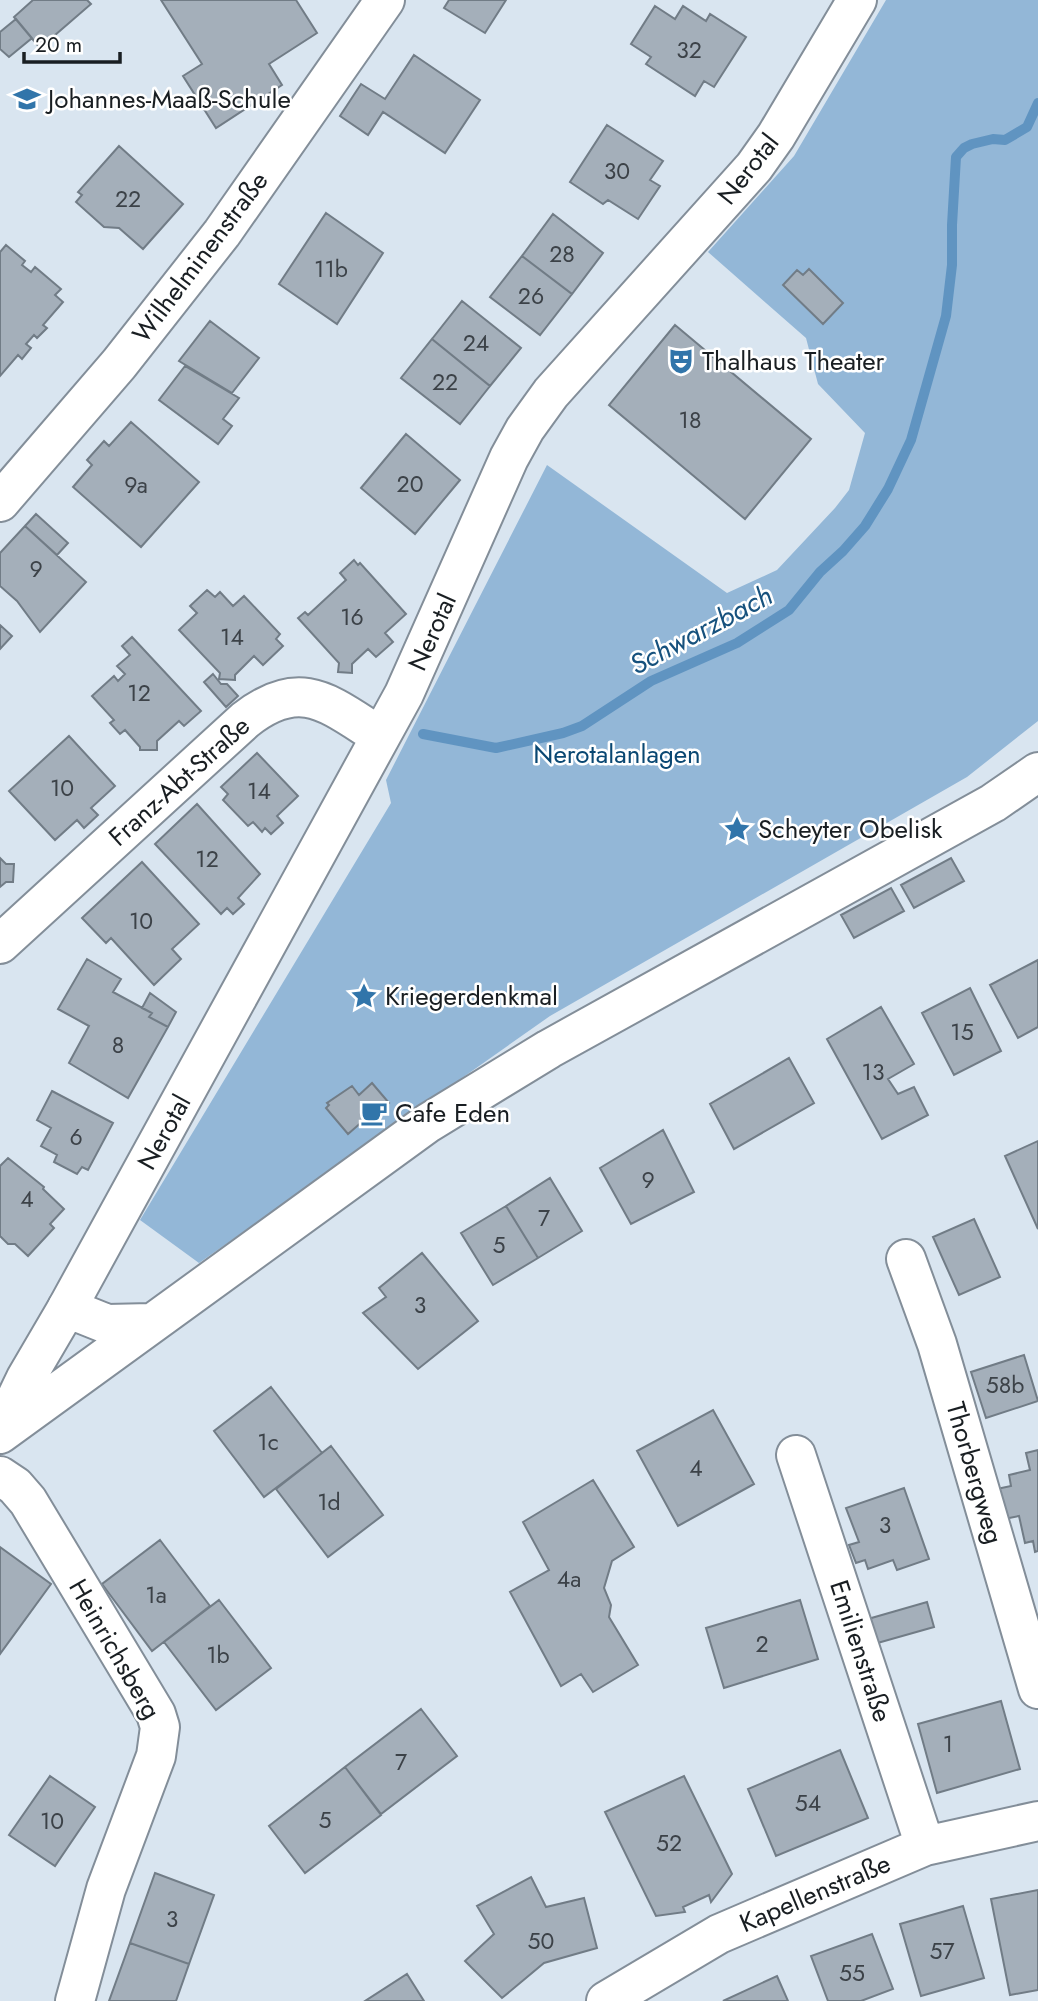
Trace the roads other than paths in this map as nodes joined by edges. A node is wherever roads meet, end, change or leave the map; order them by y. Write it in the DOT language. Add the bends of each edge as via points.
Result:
graph roads {
  1 [pos="385,0"];
  2 [pos="857,0"];
  3 [pos="0,502"];
  4 [pos="380,736"];
  5 [pos="1038,772"];
  6 [pos="0,944"];
  7 [pos="906,1259"];
  8 [pos="67,1308"];
  9 [pos="151,1323"];
  10 [pos="0,1434"];
  11 [pos="796,1455"];
  12 [pos="0,1476"];
  13 [pos="1038,1689"];
  14 [pos="1038,1821"];
  15 [pos="925,1846"];
  16 [pos="75,2001"];
  17 [pos="606,2001"];
  1 -- 3 [label="street, Wilhelminenstraße" via="222,233 119,364"];
  2 -- 4 [label="street, Nerotal" via="754,167 551,393 525,429 404,694"];
  4 -- 6 [label="street, Franz-Abt-Straße" via="323,701 297,697 271,702 245,720"];
  4 -- 8 [label="street, Nerotal"];
  5 -- 9 [label="street, Nerotal" via="993,803 549,1049 428,1123"];
  7 -- 13 [label="street, Thorbergweg" via="937,1344"];
  8 -- 9 [label="street" via="107,1324"];
  8 -- 10 [label="street, Nerotal"];
  9 -- 10 [label="street, Nerotal"];
  11 -- 15 [label="street, Emilienstraße"];
  12 -- 16 [label="street, Heinrichsberg" via="28,1501 160,1727 156,1756 106,1889"];
  14 -- 15 [label="street, Kapellenstraße"];
  15 -- 17 [label="street, Kapellenstraße" via="719,1934"];
}
